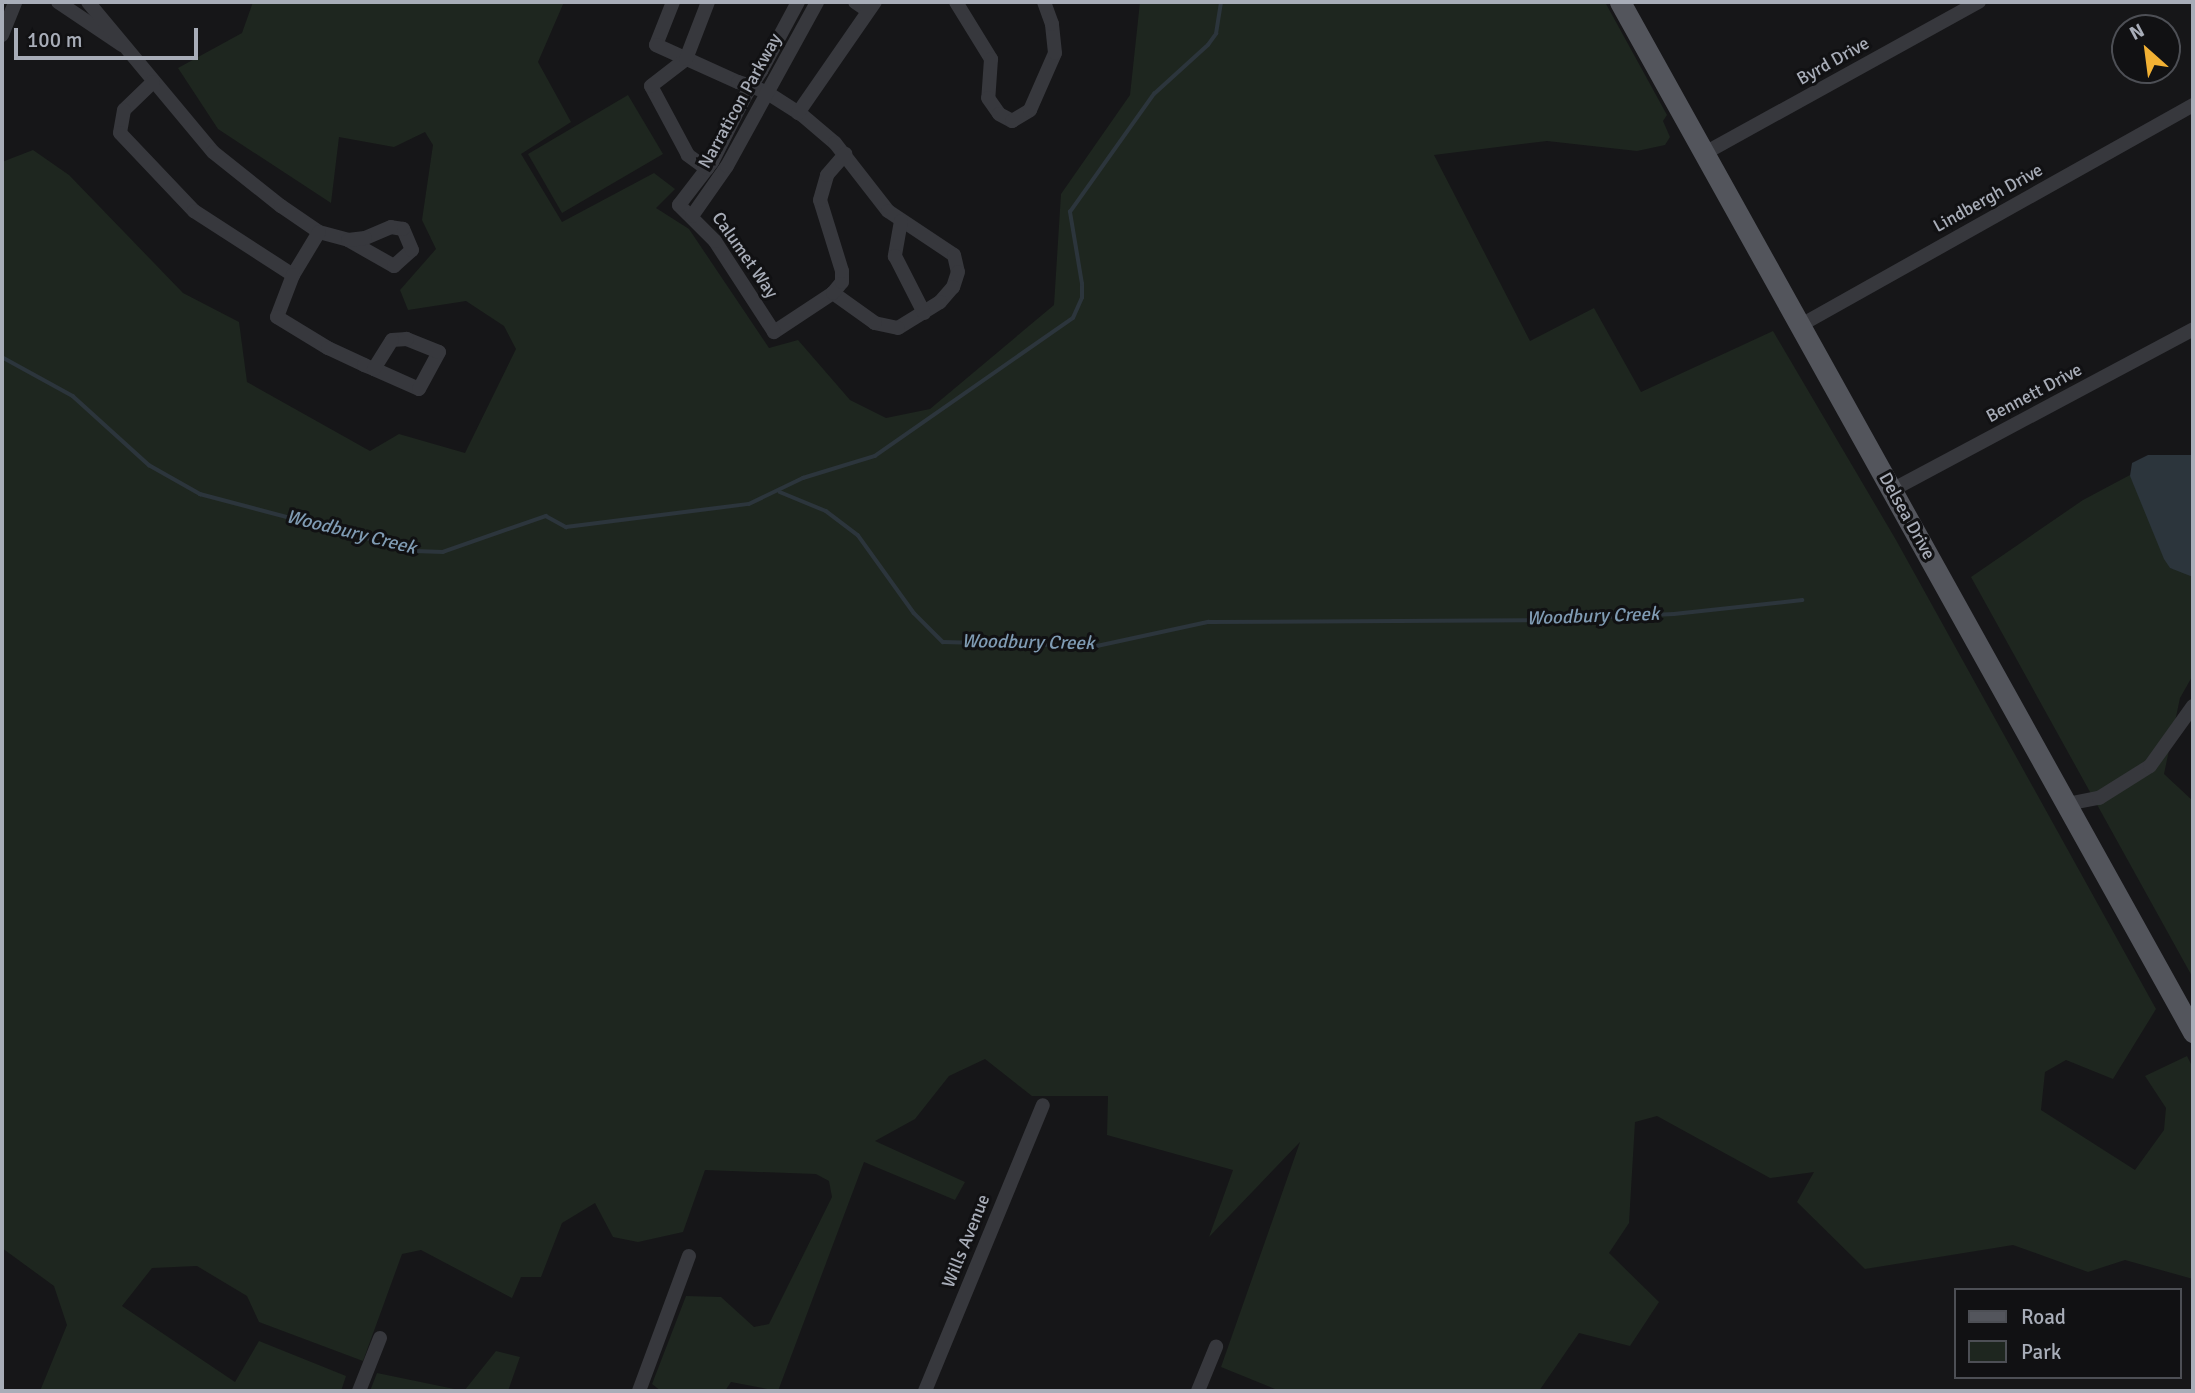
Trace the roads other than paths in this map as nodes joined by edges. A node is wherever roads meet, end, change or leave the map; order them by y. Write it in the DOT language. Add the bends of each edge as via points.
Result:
graph roads {
  1 [pos="15,2"];
  2 [pos="58,2"];
  3 [pos="88,2"];
  4 [pos="673,2"];
  5 [pos="708,2"];
  6 [pos="797,2"];
  7 [pos="817,2"];
  8 [pos="855,2"];
  9 [pos="956,2"];
  10 [pos="1044,2"];
  11 [pos="1620,2"];
  12 [pos="1979,2"];
  13 [pos="871,6"];
  14 [pos="2,35"];
  15 [pos="122,45"];
  16 [pos="686,59"];
  17 [pos="153,82"];
  18 [pos="751,86"];
  19 [pos="766,93"];
  20 [pos="2193,105"];
  21 [pos="798,113"];
  22 [pos="1705,153"];
  23 [pos="845,154"];
  24 [pos="707,169"];
  25 [pos="679,205"];
  26 [pos="692,216"];
  27 [pos="901,221"];
  28 [pos="319,232"];
  29 [pos="348,240"];
  30 [pos="293,275"];
  31 [pos="833,293"];
  32 [pos="924,313"];
  33 [pos="1801,324"];
  34 [pos="2193,329"];
  35 [pos="374,369"];
  36 [pos="1892,490"];
  37 [pos="2193,708"];
  38 [pos="2067,804"];
  39 [pos="2193,1032"];
  40 [pos="1043,1105"];
  41 [pos="689,1256"];
  42 [pos="380,1338"];
  43 [pos="1216,1347"];
  44 [pos="359,1391"];
  45 [pos="639,1391"];
  46 [pos="925,1391"];
  47 [pos="1198,1391"];
  1 -- 14 [label="street"];
  2 -- 15 [label="street"];
  3 -- 15 [label="street"];
  4 -- 16 [label="street" via="656,45"];
  5 -- 16 [label="street"];
  6 -- 18 [label="street, Narraticon Parkway"];
  7 -- 19 [label="street, Narraticon Parkway"];
  8 -- 13 [label="street"];
  9 -- 10 [label="street" via="991,59 988,98 999,114 1012,121 1030,110 1055,53"];
  11 -- 22 [label="main road, Delsea Drive"];
  12 -- 22 [label="street, Byrd Drive"];
  13 -- 21 [label="street"];
  15 -- 17 [label="street"];
  16 -- 18 [label="street"];
  16 -- 24 [label="street" via="650,86 688,155"];
  17 -- 28 [label="street" via="213,152"];
  17 -- 30 [label="street" via="124,110 120,133 194,211"];
  18 -- 19 [label="street"];
  18 -- 24 [label="street, Narraticon Parkway"];
  19 -- 21 [label="street"];
  19 -- 26 [label="street, Narraticon Parkway" via="727,166"];
  20 -- 33 [label="street, Lindbergh Drive"];
  21 -- 23 [label="street"];
  22 -- 33 [label="main road, Delsea Drive"];
  23 -- 27 [label="street"];
  23 -- 31 [label="street" via="827,175 820,200 842,271 842,282"];
  24 -- 25 [label="street, Narraticon Parkway"];
  25 -- 26 [label="street, Calumet Way"];
  26 -- 31 [label="street, Calumet Way" via="715,241 774,332"];
  27 -- 32 [label="street" via="895,256"];
  27 -- 32 [label="street" via="947,248 958,272 953,287"];
  28 -- 29 [label="street"];
  28 -- 30 [label="street"];
  30 -- 35 [label="street" via="277,317"];
  31 -- 32 [label="street" via="887,327 898,328"];
  33 -- 36 [label="main road, Delsea Drive"];
  34 -- 36 [label="street, Bennett Drive"];
  36 -- 38 [label="main road, Delsea Drive"];
  37 -- 38 [label="street" via="2150,766 2099,798"];
  38 -- 39 [label="main road, Delsea Drive"];
  40 -- 46 [label="street, Wills Avenue"];
  41 -- 45 [label="street"];
  42 -- 44 [label="street"];
  43 -- 47 [label="street"];
}
